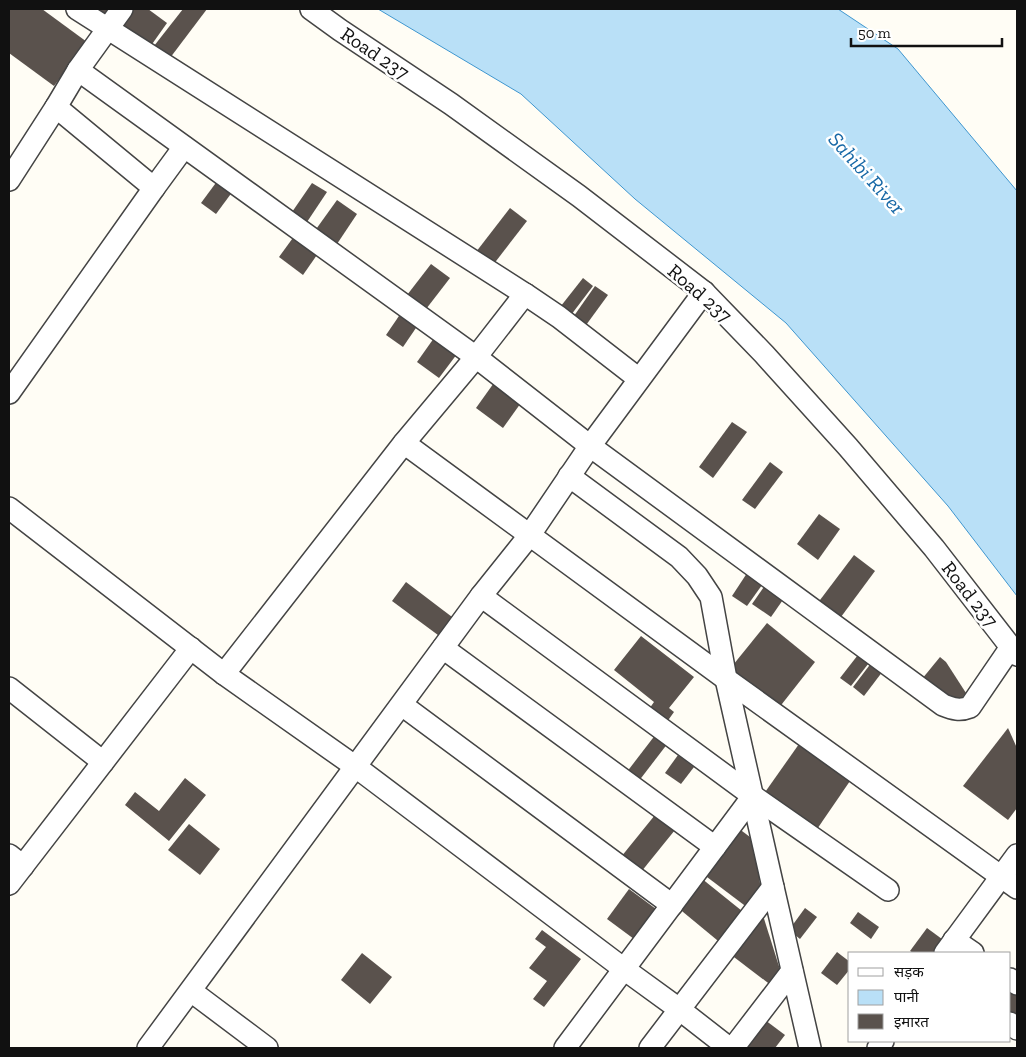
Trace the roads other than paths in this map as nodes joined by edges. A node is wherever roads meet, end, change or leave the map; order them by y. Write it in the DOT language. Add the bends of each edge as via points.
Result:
graph roads {
  1 [pos="77,9"];
  2 [pos="122,9"];
  3 [pos="311,9"];
  4 [pos="107,29"];
  5 [pos="78,70"];
  6 [pos="56,107"];
  7 [pos="184,148"];
  8 [pos="9,180"];
  9 [pos="154,188"];
  10 [pos="704,292"];
  11 [pos="525,294"];
  12 [pos="476,357"];
  13 [pos="639,379"];
  14 [pos="9,393"];
  15 [pos="404,443"];
  16 [pos="590,446"];
  17 [pos="569,476"];
  18 [pos="9,508"];
  19 [pos="529,536"];
  20 [pos="481,596"];
  21 [pos="191,648"];
  22 [pos="443,648"];
  23 [pos="1014,651"];
  24 [pos="224,674"];
  25 [pos="726,679"];
  26 [pos="9,688"];
  27 [pos="402,705"];
  28 [pos="103,762"];
  29 [pos="356,767"];
  30 [pos="753,796"];
  31 [pos="715,847"];
  32 [pos="1017,856"];
  33 [pos="16,861"];
  34 [pos="1009,882"];
  35 [pos="9,884"];
  36 [pos="773,887"];
  37 [pos="888,890"];
  38 [pos="672,905"];
  39 [pos="949,947"];
  40 [pos="969,952"];
  41 [pos="624,970"];
  42 [pos="792,971"];
  43 [pos="191,991"];
  44 [pos="679,1009"];
  45 [pos="148,1048"];
  46 [pos="267,1048"];
  47 [pos="565,1048"];
  48 [pos="650,1048"];
  49 [pos="731,1048"];
  50 [pos="810,1048"];
  1 -- 4 [label="street"];
  2 -- 4 [label="street"];
  3 -- 10 [label="street, Road 237" via="451,104"];
  4 -- 5 [label="street"];
  4 -- 11 [label="street"];
  5 -- 6 [label="street"];
  5 -- 7 [label="street"];
  6 -- 8 [label="street"];
  6 -- 9 [label="street"];
  7 -- 9 [label="street"];
  7 -- 12 [label="street"];
  9 -- 14 [label="street"];
  10 -- 13 [label="street"];
  10 -- 23 [label="street, Road 237" via="848,447 934,548"];
  11 -- 12 [label="street"];
  11 -- 13 [label="street" via="559,316"];
  12 -- 15 [label="street"];
  12 -- 16 [label="street"];
  13 -- 16 [label="street"];
  15 -- 19 [label="street"];
  15 -- 24 [label="street"];
  16 -- 17 [label="street"];
  16 -- 23 [label="street" via="943,705 953,709 970,707"];
  17 -- 19 [label="street"];
  17 -- 25 [label="street" via="679,557 698,576 711,596"];
  18 -- 21 [label="street"];
  19 -- 20 [label="street"];
  19 -- 25 [label="street"];
  20 -- 22 [label="street"];
  20 -- 30 [label="street"];
  21 -- 24 [label="street"];
  21 -- 28 [label="street"];
  22 -- 27 [label="street"];
  22 -- 31 [label="street"];
  24 -- 29 [label="street"];
  25 -- 30 [label="street"];
  25 -- 34 [label="street"];
  26 -- 28 [label="street"];
  27 -- 29 [label="street"];
  27 -- 38 [label="street"];
  28 -- 33 [label="street"];
  29 -- 41 [label="street"];
  29 -- 43 [label="street"];
  30 -- 31 [label="street"];
  30 -- 36 [label="street"];
  30 -- 37 [label="street"];
  31 -- 38 [label="street"];
  32 -- 34 [label="street"];
  33 -- 35 [label="street"];
  34 -- 39 [label="street"];
  36 -- 42 [label="street"];
  36 -- 44 [label="street"];
  38 -- 41 [label="street"];
  39 -- 40 [label="street"];
  41 -- 44 [label="street"];
  41 -- 47 [label="street"];
  42 -- 49 [label="street"];
  42 -- 50 [label="street"];
  43 -- 45 [label="street"];
  43 -- 46 [label="street"];
  44 -- 48 [label="street"];
  44 -- 49 [label="street"];
}
